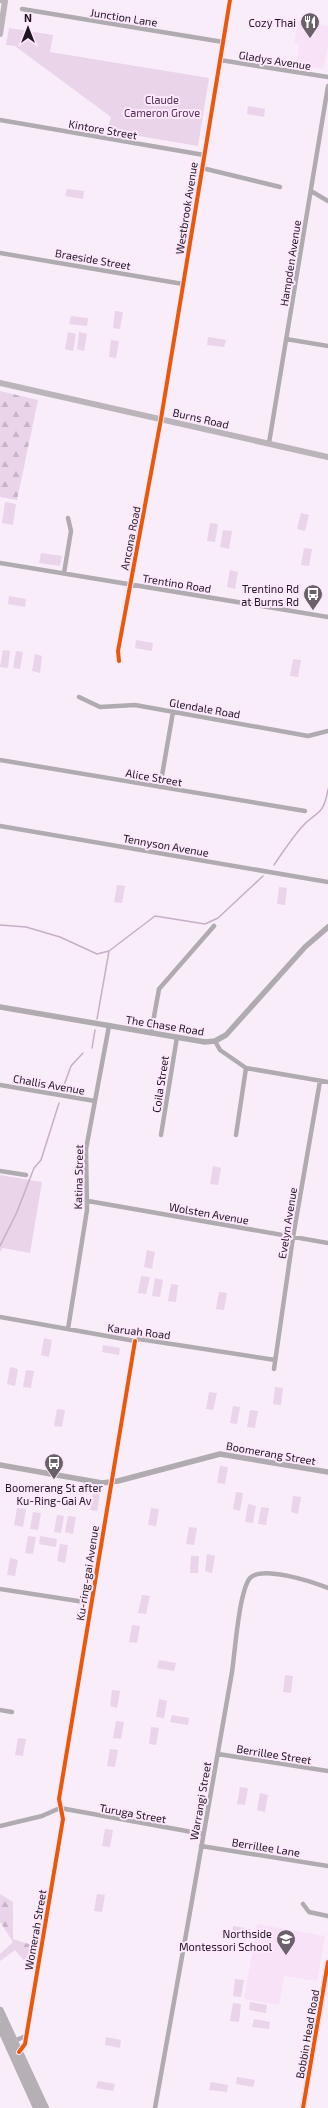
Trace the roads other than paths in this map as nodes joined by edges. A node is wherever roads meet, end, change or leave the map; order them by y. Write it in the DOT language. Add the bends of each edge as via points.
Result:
graph roads {
  1 [pos="4,0"];
  2 [pos="230,0"];
  3 [pos="22,9"];
  4 [pos="0,34"];
  5 [pos="223,42"];
  6 [pos="220,60"];
  7 [pos="328,77"];
  8 [pos="328,86"];
  9 [pos="0,120"];
  10 [pos="322,122"];
  11 [pos="328,124"];
  12 [pos="204,154"];
  13 [pos="202,168"];
  14 [pos="280,187"];
  15 [pos="311,191"];
  16 [pos="328,201"];
  17 [pos="0,253"];
  18 [pos="183,284"];
  19 [pos="286,339"];
  20 [pos="328,346"];
  21 [pos="0,383"];
  22 [pos="162,419"];
  23 [pos="269,443"];
  24 [pos="328,457"];
  25 [pos="68,518"];
  26 [pos="0,563"];
  27 [pos="64,573"];
  28 [pos="131,584"];
  29 [pos="328,617"];
  30 [pos="119,661"];
  31 [pos="79,697"];
  32 [pos="173,712"];
  33 [pos="328,731"];
  34 [pos="0,760"];
  35 [pos="160,787"];
  36 [pos="305,811"];
  37 [pos="0,826"];
  38 [pos="328,882"];
  39 [pos="214,926"];
  40 [pos="328,927"];
  41 [pos="0,1007"];
  42 [pos="109,1026"];
  43 [pos="151,1033"];
  44 [pos="176,1037"];
  45 [pos="215,1041"];
  46 [pos="246,1068"];
  47 [pos="320,1081"];
  48 [pos="328,1082"];
  49 [pos="0,1085"];
  50 [pos="95,1101"];
  51 [pos="161,1135"];
  52 [pos="236,1135"];
  53 [pos="0,1171"];
  54 [pos="26,1175"];
  55 [pos="88,1201"];
  56 [pos="293,1237"];
  57 [pos="328,1243"];
  58 [pos="0,1318"];
  59 [pos="68,1329"];
  60 [pos="135,1341"];
  61 [pos="275,1360"];
  62 [pos="274,1368"];
  63 [pos="0,1465"];
  64 [pos="328,1472"];
  65 [pos="111,1482"];
  66 [pos="0,1588"];
  67 [pos="328,1588"];
  68 [pos="92,1603"];
  69 [pos="0,1710"];
  70 [pos="12,1712"];
  71 [pos="218,1754"];
  72 [pos="328,1771"];
  73 [pos="60,1808"];
  74 [pos="0,1826"];
  75 [pos="203,1834"];
  76 [pos="201,1846"];
  77 [pos="328,1866"];
  78 [pos="303,1904"];
  79 [pos="328,1916"];
  80 [pos="328,1962"];
  81 [pos="0,2011"];
  82 [pos="0,2026"];
  83 [pos="26,2036"];
  84 [pos="14,2041"];
  85 [pos="19,2052"];
  86 [pos="37,2108"];
  87 [pos="45,2108"];
  88 [pos="155,2108"];
  89 [pos="303,2108"];
  1 -- 4 [label="main road"];
  2 -- 5 [label="street, Westbrook Avenue"];
  3 -- 5 [label="street, Junction Lane"];
  5 -- 6 [label="street, Westbrook Avenue"];
  6 -- 7 [label="street, Gladys Avenue"];
  6 -- 12 [label="street, Westbrook Avenue"];
  8 -- 10 [label="street, Hampden Avenue"];
  9 -- 12 [label="street, Kintore Street"];
  10 -- 11 [label="street"];
  10 -- 15 [label="street, Hampden Avenue"];
  12 -- 13 [label="street, Westbrook Avenue"];
  13 -- 14 [label="street"];
  13 -- 18 [label="street, Westbrook Avenue"];
  15 -- 16 [label="street"];
  15 -- 19 [label="street, Hampden Avenue"];
  17 -- 18 [label="street, Braeside Street"];
  18 -- 22 [label="street, Westbrook Avenue"];
  19 -- 20 [label="street"];
  19 -- 23 [label="street, Hampden Avenue"];
  21 -- 22 [label="main road, Burns Road"];
  22 -- 23 [label="main road, Burns Road"];
  22 -- 28 [label="street, Ancona Road"];
  23 -- 24 [label="main road, Burns Road"];
  25 -- 27 [label="street" via="71,531"];
  26 -- 27 [label="street, Trentino Road"];
  27 -- 28 [label="street, Trentino Road"];
  28 -- 29 [label="street, Trentino Road"];
  28 -- 30 [label="street, Ancona Road" via="118,651"];
  31 -- 32 [label="street, Glendale Road" via="100,707 132,705"];
  32 -- 33 [label="street, Glendale Road" via="308,736"];
  32 -- 35 [label="street"];
  34 -- 35 [label="street, Alice Street"];
  35 -- 36 [label="street, Alice Street"];
  37 -- 38 [label="street, Tennyson Avenue"];
  39 -- 43 [label="street" via="159,989"];
  40 -- 45 [label="street, The Chase Road" via="305,947 226,1035"];
  41 -- 42 [label="street, The Chase Road"];
  42 -- 43 [label="street, The Chase Road"];
  42 -- 50 [label="street, Katina Street"];
  43 -- 44 [label="street, The Chase Road"];
  44 -- 45 [label="street, The Chase Road" via="205,1042"];
  44 -- 51 [label="street, Coila Street"];
  45 -- 46 [label="street" via="220,1050"];
  46 -- 47 [label="street"];
  46 -- 52 [label="street"];
  47 -- 48 [label="street"];
  47 -- 56 [label="street, Evelyn Avenue"];
  49 -- 50 [label="street, Challis Avenue"];
  50 -- 55 [label="street, Katina Street" via="86,1149"];
  53 -- 54 [label="street"];
  55 -- 56 [label="street, Wolsten Avenue"];
  55 -- 59 [label="street, Katina Street"];
  56 -- 57 [label="street, Wolsten Avenue"];
  56 -- 61 [label="street, Evelyn Avenue"];
  58 -- 59 [label="street, Karuah Road"];
  59 -- 60 [label="street, Karuah Road"];
  60 -- 61 [label="street, Karuah Road" via="139,1339"];
  60 -- 65 [label="street, Ku-ring-gai Avenue"];
  61 -- 62 [label="street, Evelyn Avenue"];
  63 -- 65 [label="street, Boomerang Street" via="102,1483"];
  64 -- 65 [label="street, Boomerang Street" via="220,1454"];
  65 -- 68 [label="street, Ku-ring-gai Avenue"];
  66 -- 68 [label="street"];
  67 -- 71 [label="street, Warrangi Street" via="309,1580 266,1573 258,1573 251,1577 244,1590"];
  68 -- 73 [label="street, Ku-ring-gai Avenue" via="59,1799"];
  69 -- 70 [label="street"];
  71 -- 72 [label="street, Berrillee Street"];
  71 -- 75 [label="street, Warrangi Street"];
  73 -- 74 [label="street" via="42,1816"];
  73 -- 75 [label="street, Turuga Street"];
  73 -- 83 [label="street, Womerah Street" via="63,1819"];
  75 -- 76 [label="street, Warrangi Street"];
  76 -- 77 [label="street, Berrillee Lane"];
  76 -- 88 [label="street, Warrangi Street"];
  78 -- 79 [label="street" via="309,1912"];
  80 -- 89 [label="main road, Bobbin Head Road"];
  81 -- 84 [label="highway"];
  82 -- 86 [label="highway"];
  83 -- 84 [label="street"];
  83 -- 85 [label="street, Womerah Street" via="25,2044"];
  84 -- 85 [label="highway"];
  85 -- 87 [label="highway"];
}
